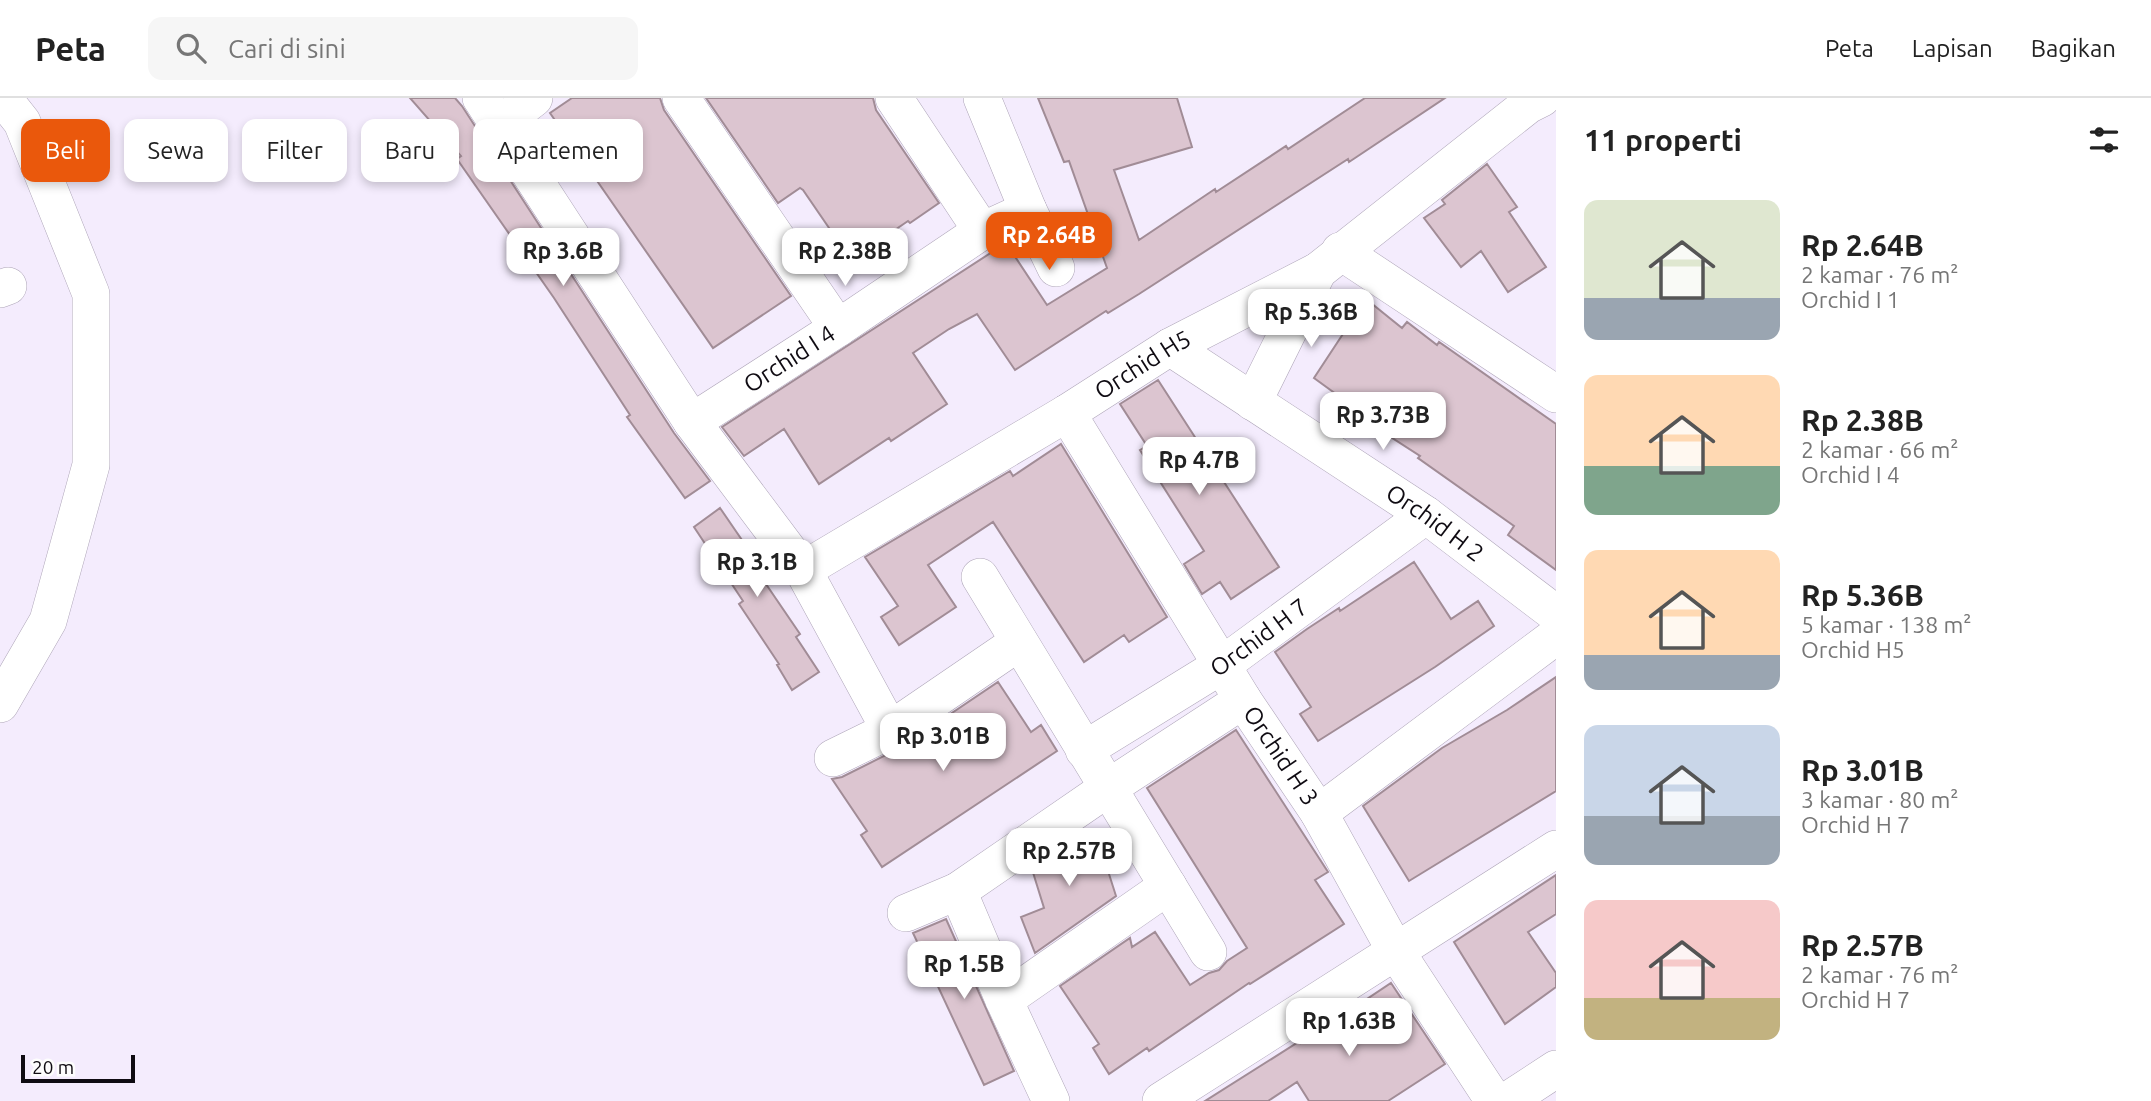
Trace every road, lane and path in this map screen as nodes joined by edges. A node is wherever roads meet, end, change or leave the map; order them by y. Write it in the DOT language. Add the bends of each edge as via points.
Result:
graph roads {
  1 [pos="4,98"];
  2 [pos="534,98"];
  3 [pos="681,98"];
  4 [pos="894,98"];
  5 [pos="982,98"];
  6 [pos="1542,98"];
  7 [pos="490,112"];
  8 [pos="1028,210"];
  9 [pos="982,231"];
  10 [pos="1329,261"];
  11 [pos="1056,268"];
  12 [pos="838,328"];
  13 [pos="1170,347"];
  14 [pos="1556,394"];
  15 [pos="1254,402"];
  16 [pos="1067,413"];
  17 [pos="692,422"];
  18 [pos="1426,515"];
  19 [pos="803,570"];
  20 [pos="980,576"];
  21 [pos="1556,614"];
  22 [pos="1556,636"];
  23 [pos="1019,642"];
  24 [pos="1222,665"];
  25 [pos="1243,700"];
  26 [pos="0,704"];
  27 [pos="890,730"];
  28 [pos="1084,750"];
  29 [pos="833,758"];
  30 [pos="1108,788"];
  31 [pos="1319,813"];
  32 [pos="1556,849"];
  33 [pos="1168,886"];
  34 [pos="958,891"];
  35 [pos="906,913"];
  36 [pos="1395,950"];
  37 [pos="1208,952"];
  38 [pos="1004,1000"];
  39 [pos="1556,1069"];
  40 [pos="1051,1101"];
  41 [pos="1161,1101"];
  42 [pos="1494,1101"];
  43 [pos="1507,1101"];
  1 -- 26 [label="street" via="22,122 91,294 91,465 48,621"];
  2 -- 7 [label="street"];
  3 -- 12 [label="street"];
  4 -- 9 [label="street"];
  5 -- 8 [label="street"];
  6 -- 10 [label="street, Orchid H5"];
  7 -- 17 [label="street"];
  8 -- 9 [label="street, Orchid I 4"];
  8 -- 11 [label="street"];
  9 -- 12 [label="street, Orchid I 4"];
  10 -- 13 [label="street, Orchid H5"];
  10 -- 14 [label="street"];
  10 -- 15 [label="street"];
  12 -- 17 [label="street, Orchid I 4"];
  13 -- 15 [label="street, Orchid H 2"];
  13 -- 16 [label="street, Orchid H5"];
  15 -- 18 [label="street, Orchid H 2"];
  16 -- 19 [label="street, Orchid H5"];
  16 -- 24 [label="street, Orchid H 3"];
  17 -- 19 [label="street"];
  18 -- 21 [label="street, Orchid H 2"];
  18 -- 24 [label="street, Orchid H 7"];
  19 -- 27 [label="street"];
  20 -- 23 [label="street"];
  22 -- 31 [label="street"];
  23 -- 27 [label="street"];
  23 -- 28 [label="street"];
  24 -- 25 [label="street, Orchid H 3"];
  24 -- 28 [label="street, Orchid H 7"];
  25 -- 30 [label="street"];
  25 -- 31 [label="street, Orchid H 3"];
  27 -- 29 [label="street"];
  28 -- 30 [label="street"];
  30 -- 33 [label="street"];
  30 -- 34 [label="street"];
  31 -- 36 [label="street, Orchid H 3"];
  32 -- 36 [label="street"];
  33 -- 37 [label="street"];
  33 -- 38 [label="street"];
  34 -- 35 [label="street"];
  34 -- 38 [label="street"];
  36 -- 41 [label="street"];
  36 -- 42 [label="street, Orchid H 3"];
  38 -- 40 [label="street"];
  39 -- 43 [label="street"];
}
